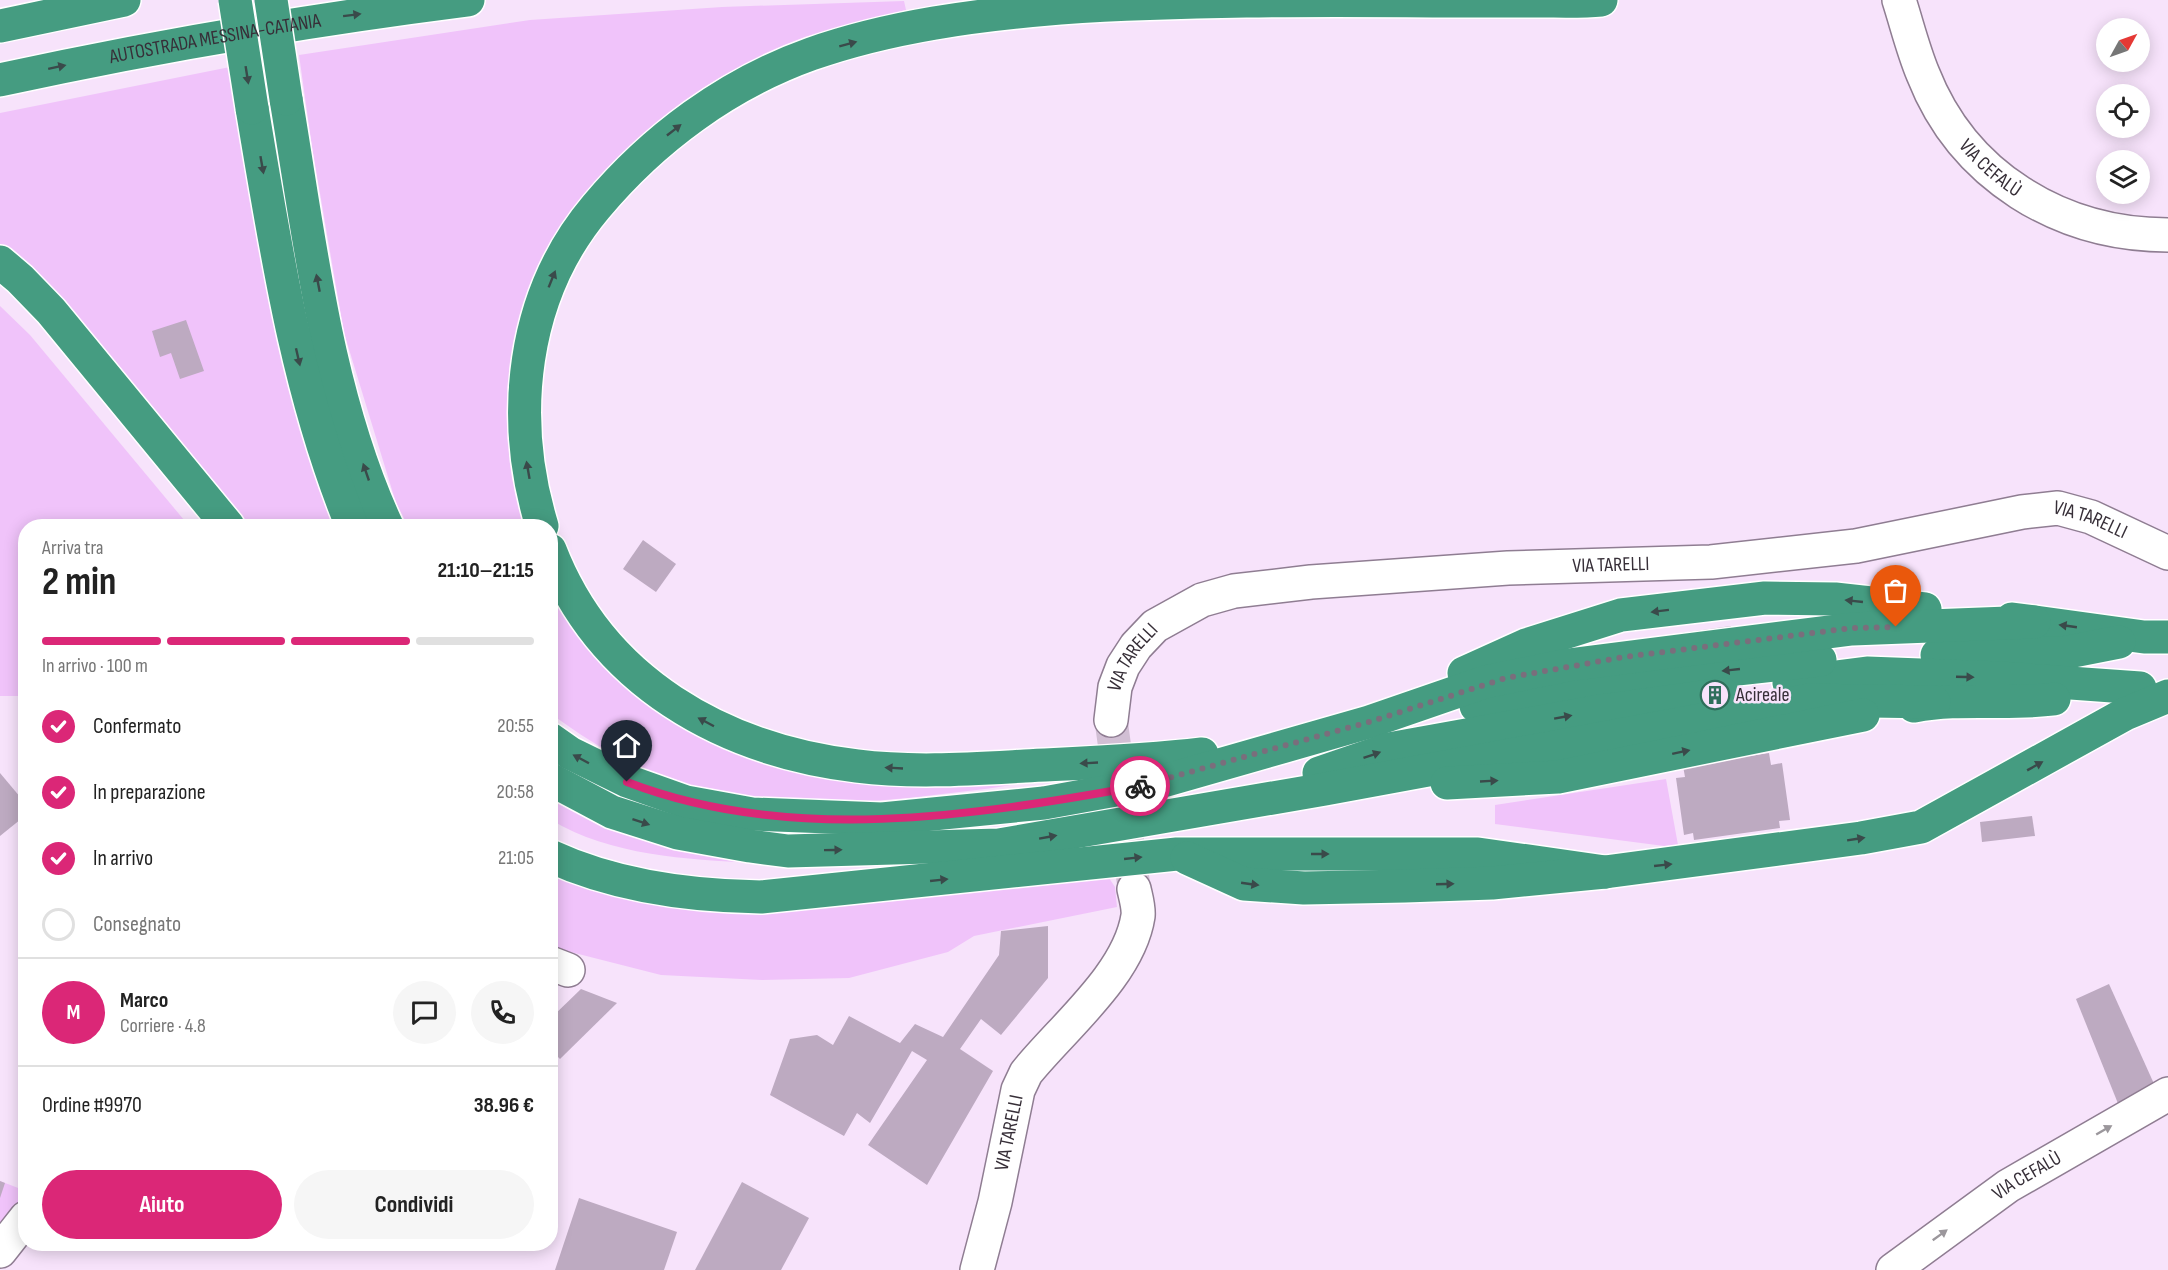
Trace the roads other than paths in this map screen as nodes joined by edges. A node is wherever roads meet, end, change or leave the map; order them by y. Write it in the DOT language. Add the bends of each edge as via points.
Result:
graph roads {
  1 [pos="124,0"];
  2 [pos="235,0"];
  3 [pos="271,0"];
  4 [pos="468,0"];
  5 [pos="1602,0"];
  6 [pos="1899,0"];
  7 [pos="0,26"];
  8 [pos="0,80"];
  9 [pos="2168,235"];
  10 [pos="0,262"];
  11 [pos="0,280"];
  12 [pos="203,519"];
  13 [pos="222,519"];
  14 [pos="349,519"];
  15 [pos="384,519"];
  16 [pos="540,519"];
  17 [pos="2168,553"];
  18 [pos="558,568"];
  19 [pos="2156,637"];
  20 [pos="2159,690"];
  21 [pos="1110,720"];
  22 [pos="1369,722"];
  23 [pos="1293,742"];
  24 [pos="558,745"];
  25 [pos="558,783"];
  26 [pos="1217,807"];
  27 [pos="558,840"];
  28 [pos="999,845"];
  29 [pos="558,859"];
  30 [pos="1134,889"];
  31 [pos="2168,1094"];
  32 [pos="18,1228"];
  33 [pos="0,1251"];
  34 [pos="977,1270"];
  35 [pos="1893,1270"];
  1 -- 7 [label="highway"];
  2 -- 14 [label="highway, one-way, bridge" via="280,273 304,383"];
  15 -- 3 [label="highway, one-way, bridge" via="364,466 336,369"];
  8 -- 4 [label="highway, AUTOSTRADA MESSINA-CATANIA, one-way" via="307,22"];
  16 -- 5 [label="highway, one-way" via="525,457 525,377 531,339 566,250 584,220 658,143 726,95 770,72 811,54 888,33 942,21 1027,11 1152,1"];
  6 -- 9 [label="street, VIA CEFALÙ" via="1923,75 1942,112 1958,137 2001,181 2050,212 2100,227"];
  10 -- 13 [label="highway" via="51,311"];
  11 -- 12 [label="highway" via="43,321"];
  17 -- 21 [label="street, VIA TARELLI" via="2091,517 2058,508 1856,546 1711,562 1508,568 1234,591 1202,600 1155,626 1123,666"];
  23 -- 18 [label="highway, one-way" via="1146,760 941,768 857,766 762,747 705,722 630,668 587,619"];
  19 -- 22 [label="highway, one-way" via="2063,653 1828,659"];
  19 -- 22 [label="highway, one-way" via="2034,622 1852,628 1613,658 1485,682"];
  26 -- 20 [label="highway, one-way" via="1809,700 2031,702"];
  26 -- 20 [label="highway, one-way" via="1389,749 1600,711 1867,673"];
  29 -- 20 [label="highway, one-way" via="597,874 652,887 714,896 761,897 1177,854 1244,884 1304,888 1492,883 1605,872 1921,827 2125,714"];
  22 -- 23 [label="highway"];
  23 -- 24 [label="highway, one-way" via="1160,782 1044,803 882,819 752,814 686,802 627,782"];
  25 -- 28 [label="highway, one-way" via="612,812 678,833 750,846 788,851"];
  28 -- 26 [label="highway, one-way"];
  27 -- 28 [label="highway" via="596,856 665,872 780,880 870,870"];
  30 -- 34 [label="street, VIA TARELLI" via="1138,914 1122,959 1026,1073 1017,1090"];
  35 -- 31 [label="street, VIA CEFALÙ, one-way" via="2008,1186"];
  32 -- 33 [label="street"];
}
